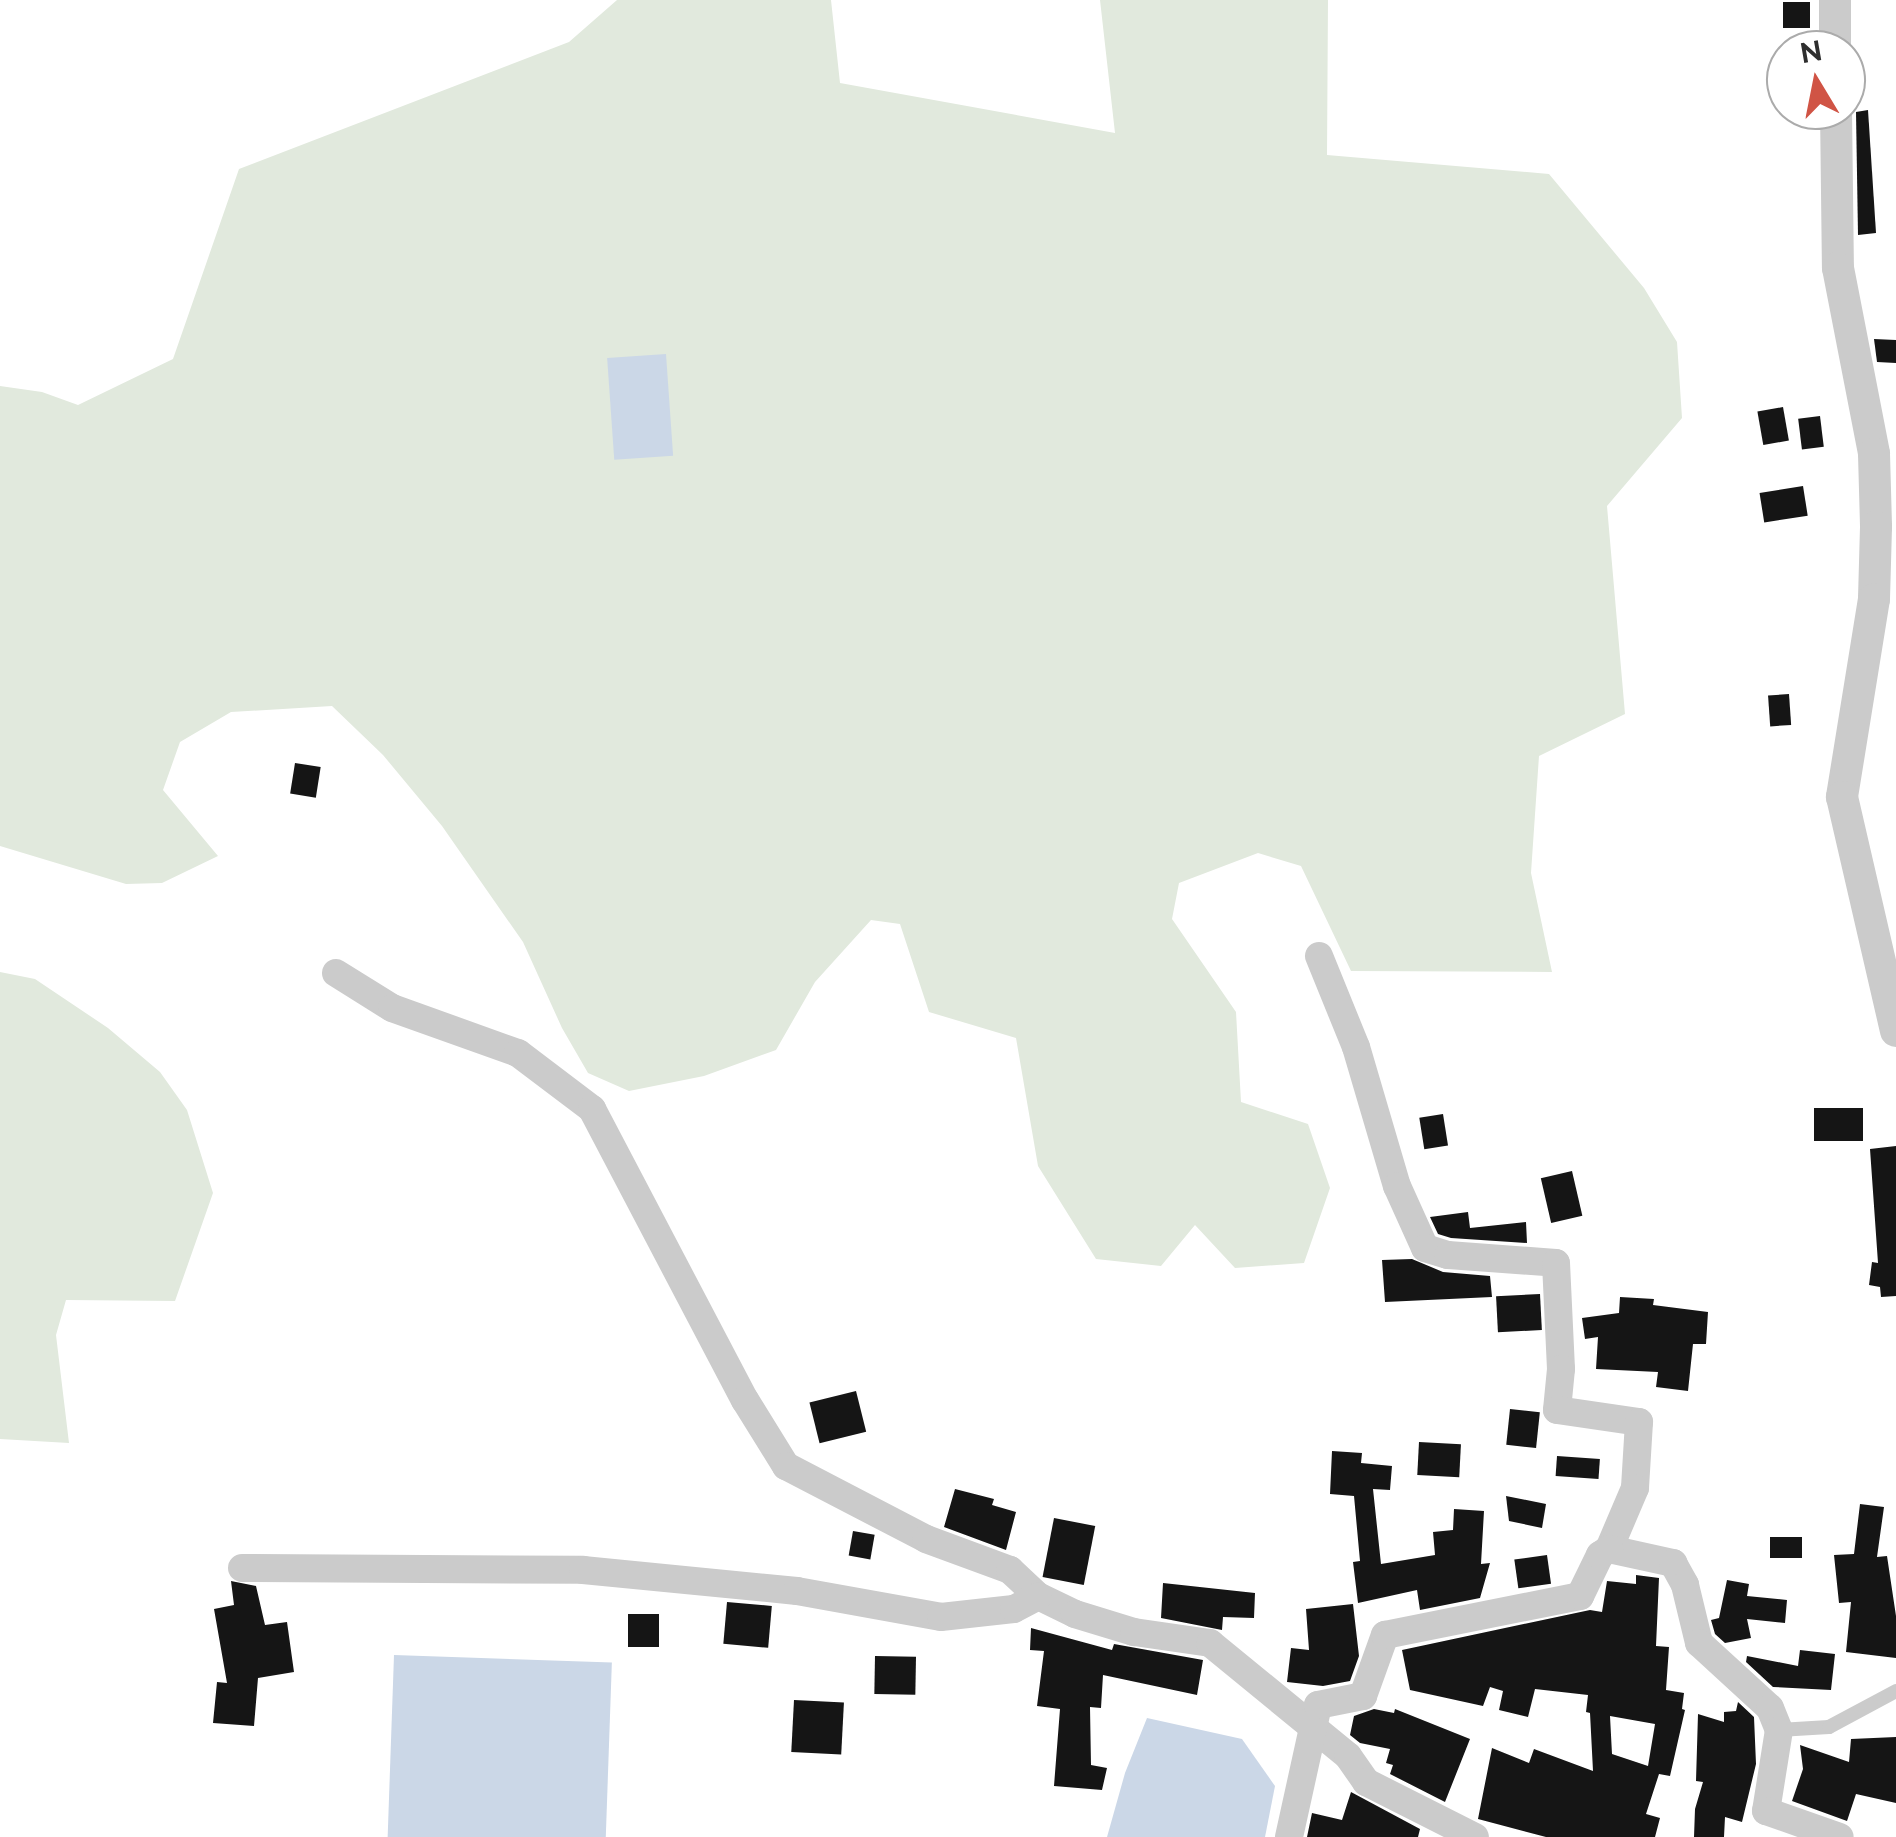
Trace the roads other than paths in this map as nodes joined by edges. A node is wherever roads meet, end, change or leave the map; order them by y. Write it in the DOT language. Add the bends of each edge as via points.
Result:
graph roads {
  1 [pos="1835,0"];
  2 [pos="1836,30"];
  3 [pos="1836,130"];
  4 [pos="1319,956"];
  5 [pos="336,972"];
  6 [pos="1896,1031"];
  7 [pos="1610,1549"];
  8 [pos="242,1568"];
  9 [pos="1038,1596"];
  10 [pos="1896,1691"];
  11 [pos="1779,1730"];
  12 [pos="1289,1837"];
  13 [pos="1475,1837"];
  14 [pos="1840,1837"];
  1 -- 2 [label="street"];
  3 -- 6 [label="street" via="1838,268 1874,454 1876,526 1874,599 1842,797"];
  4 -- 7 [label="street" via="1356,1047 1397,1186 1425,1248 1448,1256 1556,1262 1557,1410 1639,1422 1634,1488"];
  5 -- 9 [label="street" via="392,1008 518,1053 592,1109 786,1466 926,1539 1010,1570"];
  7 -- 11 [label="street" via="1673,1563 1699,1643 1770,1708"];
  7 -- 12 [label="street" via="1580,1596 1385,1635 1363,1696 1318,1704"];
  8 -- 9 [label="street" via="583,1570 797,1591 941,1616 1014,1609"];
  9 -- 13 [label="street" via="1134,1632 1210,1643 1348,1756 1366,1782"];
  10 -- 11 [label="lane" via="1829,1728"];
  11 -- 14 [label="street" via="1766,1811"];
}
